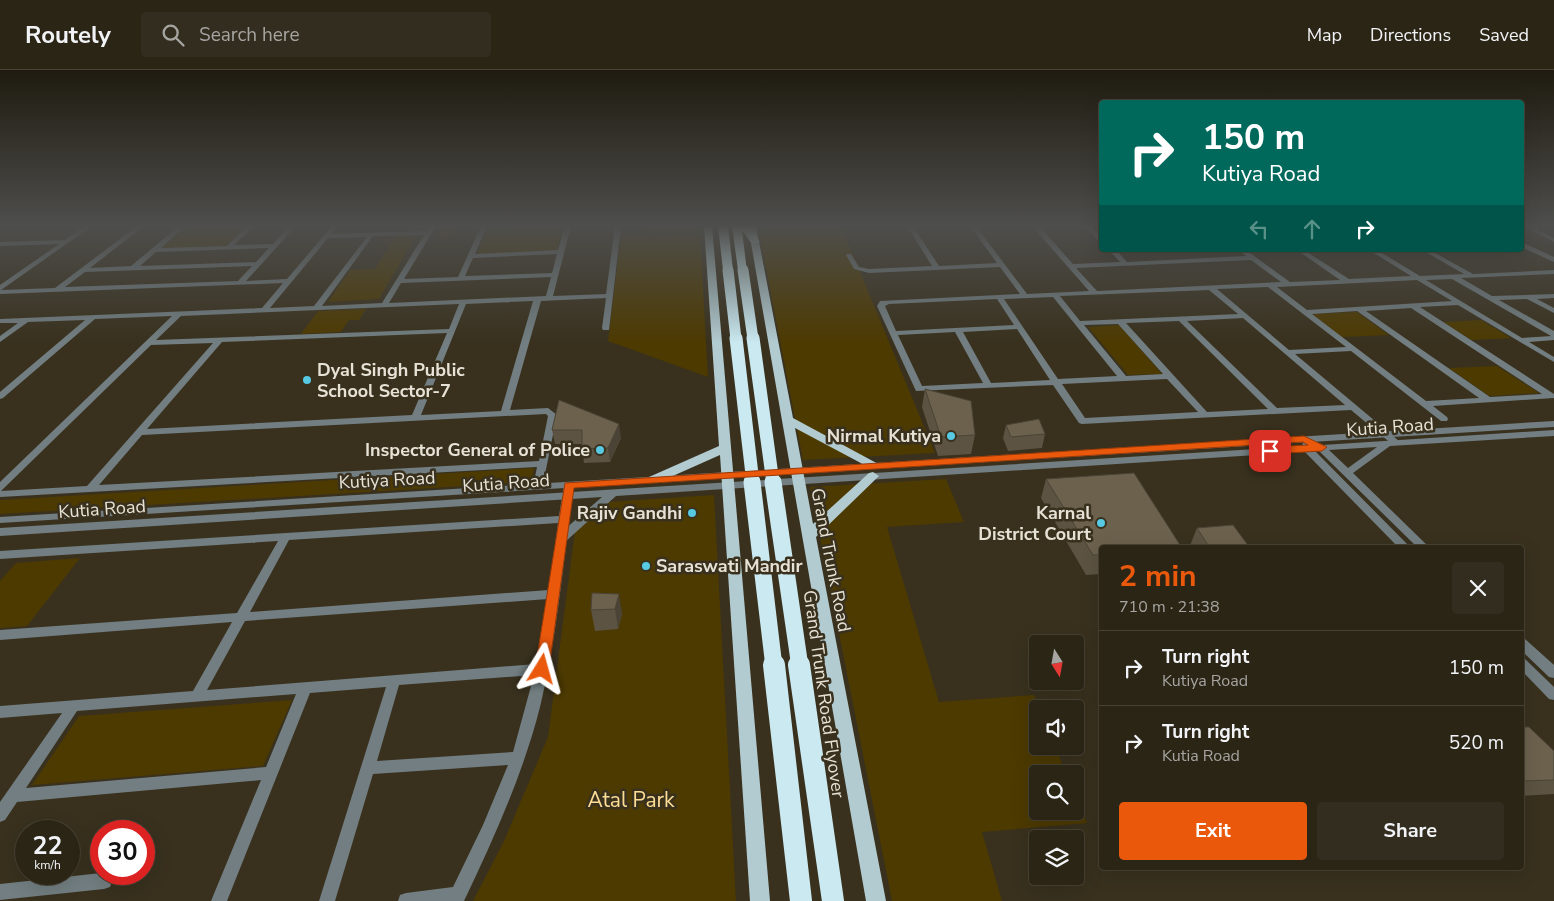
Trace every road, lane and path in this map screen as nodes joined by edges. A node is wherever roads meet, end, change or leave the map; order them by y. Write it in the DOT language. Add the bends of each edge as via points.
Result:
graph roads {
  1 [pos="33,265"];
  2 [pos="90,265"];
  3 [pos="136,265"];
  4 [pos="233,265"];
  5 [pos="257,265"];
  6 [pos="302,265"];
  7 [pos="349,265"];
  8 [pos="411,265"];
  9 [pos="466,265"];
  10 [pos="558,265"];
  11 [pos="614,265"];
  12 [pos="711,265"];
  13 [pos="734,265"];
  14 [pos="736,265"];
  15 [pos="759,265"];
  16 [pos="854,265"];
  17 [pos="935,265"];
  18 [pos="1002,265"];
  19 [pos="1105,265"];
  20 [pos="1262,265"];
  21 [pos="1322,265"];
  22 [pos="1396,265"];
  23 [pos="1452,265"];
  24 [pos="1072,266"];
  25 [pos="132,268"];
  26 [pos="937,268"];
  27 [pos="83,270"];
  28 [pos="736,270"];
  29 [pos="1552,273"];
  30 [pos="555,275"];
  31 [pos="1453,276"];
  32 [pos="1472,276"];
  33 [pos="1418,278"];
  34 [pos="460,279"];
  35 [pos="289,281"];
  36 [pos="401,281"];
  37 [pos="1347,281"];
  38 [pos="240,283"];
  39 [pos="1288,284"];
  40 [pos="1270,285"];
  41 [pos="0,288"];
  42 [pos="1211,288"];
  43 [pos="57,290"];
  44 [pos="0,292"];
  45 [pos="1095,293"];
  46 [pos="1055,295"];
  47 [pos="610,296"];
  48 [pos="1025,296"];
  49 [pos="1528,296"];
  50 [pos="1554,296"];
  51 [pos="999,297"];
  52 [pos="538,298"];
  53 [pos="549,298"];
  54 [pos="1491,298"];
  55 [pos="464,301"];
  56 [pos="1460,303"];
  57 [pos="384,304"];
  58 [pos="1413,306"];
  59 [pos="317,307"];
  60 [pos="265,309"];
  61 [pos="1359,309"];
  62 [pos="1554,311"];
  63 [pos="1305,312"];
  64 [pos="180,313"];
  65 [pos="1245,316"];
  66 [pos="93,317"];
  67 [pos="1181,319"];
  68 [pos="26,320"];
  69 [pos="0,321"];
  70 [pos="1120,322"];
  71 [pos="1078,323"];
  72 [pos="1019,327"];
  73 [pos="606,328"];
  74 [pos="958,330"];
  75 [pos="450,331"];
  76 [pos="892,332"];
  77 [pos="1554,334"];
  78 [pos="1554,338"];
  79 [pos="0,340"];
  80 [pos="220,340"];
  81 [pos="1521,340"];
  82 [pos="148,343"];
  83 [pos="1353,348"];
  84 [pos="1288,352"];
  85 [pos="1554,360"];
  86 [pos="1170,376"];
  87 [pos="1123,378"];
  88 [pos="1056,382"];
  89 [pos="988,386"];
  90 [pos="0,396"];
  91 [pos="1552,396"];
  92 [pos="1488,400"];
  93 [pos="1425,404"];
  94 [pos="1353,407"];
  95 [pos="1275,411"];
  96 [pos="505,413"];
  97 [pos="1204,414"];
  98 [pos="416,418"];
  99 [pos="786,419"];
  100 [pos="1444,419"];
  101 [pos="1554,424"];
  102 [pos="140,432"];
  103 [pos="1554,433"];
  104 [pos="1390,440"];
  105 [pos="1305,444"];
  106 [pos="1322,447"];
  107 [pos="725,448"];
  108 [pos="543,464"];
  109 [pos="874,471"];
  110 [pos="1347,473"];
  111 [pos="797,476"];
  112 [pos="728,480"];
  113 [pos="661,483"];
  114 [pos="538,487"];
  115 [pos="0,488"];
  116 [pos="90,489"];
  117 [pos="568,490"];
  118 [pos="614,492"];
  119 [pos="0,494"];
  120 [pos="564,519"];
  121 [pos="0,520"];
  122 [pos="1403,526"];
  123 [pos="1386,527"];
  124 [pos="0,532"];
  125 [pos="808,537"];
  126 [pos="285,538"];
  127 [pos="561,539"];
  128 [pos="1403,545"];
  129 [pos="1421,545"];
  130 [pos="0,555"];
  131 [pos="553,594"];
  132 [pos="240,617"];
  133 [pos="0,635"];
  134 [pos="1524,645"];
  135 [pos="1524,665"];
  136 [pos="542,669"];
  137 [pos="1554,673"];
  138 [pos="394,681"];
  139 [pos="305,688"];
  140 [pos="1554,695"];
  141 [pos="197,697"];
  142 [pos="73,706"];
  143 [pos="0,712"];
  144 [pos="518,758"];
  145 [pos="367,768"];
  146 [pos="271,773"];
  147 [pos="13,796"];
  148 [pos="1,811"];
  149 [pos="90,882"];
  150 [pos="0,892"];
  151 [pos="456,898"];
  152 [pos="219,901"];
  153 [pos="327,901"];
  154 [pos="406,901"];
  155 [pos="760,901"];
  156 [pos="801,901"];
  157 [pos="833,901"];
  158 [pos="876,901"];
  1 -- 41 [label="street"];
  2 -- 27 [label="street"];
  3 -- 25 [label="street"];
  4 -- 25 [label="street"];
  5 -- 38 [label="street"];
  6 -- 35 [label="street"];
  7 -- 59 [label="street"];
  8 -- 36 [label="street"];
  9 -- 34 [label="street"];
  10 -- 30 [label="street"];
  11 -- 47 [label="street"];
  12 -- 107 [label="main road"];
  13 -- 28 [label="highway, Grand Trunk Road Flyover"];
  14 -- 28 [label="highway, Grand Trunk Road Flyover"];
  15 -- 99 [label="main road, Grand Trunk Road"];
  16 -- 26 [label="street" via="861,270"];
  17 -- 26 [label="street"];
  18 -- 26 [label="street"];
  18 -- 48 [label="street"];
  19 -- 24 [label="street"];
  20 -- 39 [label="street"];
  21 -- 37 [label="street"];
  22 -- 33 [label="street"];
  23 -- 32 [label="street"];
  24 -- 45 [label="street"];
  25 -- 27 [label="street"];
  27 -- 43 [label="street"];
  28 -- 156 [label="highway, Grand Trunk Road Flyover, bridge"];
  28 -- 157 [label="highway, Grand Trunk Road Flyover, bridge"];
  29 -- 32 [label="street"];
  30 -- 34 [label="street"];
  30 -- 53 [label="street"];
  31 -- 32 [label="street"];
  31 -- 33 [label="street"];
  31 -- 54 [label="street"];
  33 -- 37 [label="street"];
  33 -- 56 [label="street"];
  34 -- 36 [label="street"];
  35 -- 38 [label="street"];
  35 -- 60 [label="street"];
  36 -- 57 [label="street"];
  37 -- 39 [label="street"];
  38 -- 43 [label="street"];
  39 -- 40 [label="street"];
  40 -- 42 [label="street"];
  40 -- 63 [label="street"];
  42 -- 45 [label="street"];
  42 -- 65 [label="street"];
  43 -- 44 [label="street"];
  45 -- 46 [label="street"];
  46 -- 48 [label="street"];
  46 -- 71 [label="street"];
  47 -- 53 [label="street"];
  47 -- 73 [label="street"];
  48 -- 51 [label="street"];
  49 -- 50 [label="street"];
  49 -- 54 [label="street"];
  49 -- 62 [label="street"];
  51 -- 72 [label="street"];
  51 -- 76 [label="street" via="883,303 881,306"];
  52 -- 53 [label="street"];
  52 -- 55 [label="street"];
  52 -- 96 [label="street"];
  54 -- 77 [label="street"];
  55 -- 57 [label="street"];
  55 -- 75 [label="street"];
  56 -- 58 [label="street"];
  56 -- 81 [label="street"];
  57 -- 59 [label="street"];
  58 -- 61 [label="street"];
  58 -- 91 [label="street"];
  59 -- 60 [label="street"];
  60 -- 64 [label="street"];
  61 -- 63 [label="street"];
  61 -- 92 [label="street"];
  63 -- 83 [label="street"];
  64 -- 66 [label="street"];
  64 -- 82 [label="street"];
  65 -- 67 [label="street"];
  65 -- 84 [label="street"];
  66 -- 68 [label="street"];
  66 -- 90 [label="street"];
  67 -- 70 [label="street"];
  67 -- 95 [label="street"];
  68 -- 69 [label="street"];
  68 -- 79 [label="street"];
  70 -- 71 [label="street"];
  70 -- 86 [label="street"];
  71 -- 87 [label="street"];
  72 -- 74 [label="street"];
  72 -- 88 [label="street"];
  74 -- 76 [label="street"];
  74 -- 89 [label="street"];
  75 -- 80 [label="street"];
  75 -- 98 [label="street"];
  76 -- 89 [label="street" via="919,388"];
  78 -- 81 [label="street"];
  80 -- 82 [label="street"];
  80 -- 102 [label="street"];
  81 -- 85 [label="street"];
  82 -- 115 [label="street"];
  83 -- 84 [label="street"];
  83 -- 93 [label="street"];
  84 -- 94 [label="street"];
  86 -- 87 [label="street"];
  86 -- 97 [label="street"];
  87 -- 88 [label="street"];
  88 -- 89 [label="street"];
  88 -- 97 [label="street" via="1082,421"];
  91 -- 92 [label="street"];
  92 -- 93 [label="street"];
  93 -- 100 [label="street"];
  94 -- 95 [label="street"];
  94 -- 104 [label="street"];
  95 -- 97 [label="street"];
  96 -- 98 [label="street"];
  96 -- 108 [label="street" via="552,412"];
  98 -- 102 [label="street"];
  99 -- 109 [label="main road"];
  99 -- 111 [label="main road, Grand Trunk Road"];
  101 -- 104 [label="street"];
  102 -- 116 [label="street"];
  103 -- 104 [label="street, Kutia Road"];
  104 -- 105 [label="street"];
  104 -- 106 [label="street, Kutia Road"];
  104 -- 110 [label="street"];
  105 -- 106 [label="street"];
  105 -- 109 [label="street, Kutia Road"];
  105 -- 123 [label="street"];
  106 -- 110 [label="street"];
  107 -- 112 [label="main road"];
  107 -- 113 [label="main road"];
  108 -- 114 [label="street"];
  108 -- 116 [label="street"];
  109 -- 111 [label="street, Kutia Road"];
  109 -- 125 [label="main road"];
  110 -- 122 [label="street"];
  111 -- 112 [label="street, Kutia Road"];
  111 -- 125 [label="main road, Grand Trunk Road"];
  112 -- 113 [label="street, Kutia Road"];
  112 -- 155 [label="main road"];
  113 -- 117 [label="street, Kutiya Road"];
  113 -- 118 [label="street, Kutia Road"];
  114 -- 117 [label="street, Kutiya Road"];
  114 -- 121 [label="street, Kutiya Road"];
  116 -- 119 [label="street"];
  117 -- 118 [label="street, Kutia Road"];
  117 -- 120 [label="street"];
  117 -- 124 [label="street, Kutia Road"];
  118 -- 127 [label="street"];
  120 -- 126 [label="street"];
  120 -- 127 [label="street"];
  122 -- 123 [label="street"];
  122 -- 129 [label="street"];
  123 -- 128 [label="street"];
  125 -- 158 [label="main road, Grand Trunk Road"];
  126 -- 130 [label="street"];
  126 -- 132 [label="street"];
  127 -- 131 [label="street"];
  131 -- 132 [label="street"];
  131 -- 136 [label="street"];
  132 -- 133 [label="street"];
  132 -- 141 [label="street"];
  134 -- 137 [label="street"];
  135 -- 140 [label="street"];
  136 -- 138 [label="street"];
  136 -- 144 [label="street"];
  138 -- 139 [label="street"];
  138 -- 145 [label="street"];
  139 -- 141 [label="street"];
  139 -- 146 [label="street"];
  141 -- 142 [label="street"];
  142 -- 143 [label="street"];
  142 -- 147 [label="street"];
  144 -- 145 [label="street"];
  144 -- 151 [label="street" via="496,816"];
  145 -- 153 [label="street"];
  146 -- 147 [label="street"];
  146 -- 152 [label="street"];
  147 -- 148 [label="street"];
  149 -- 150 [label="street"];
  151 -- 154 [label="street"];
}
